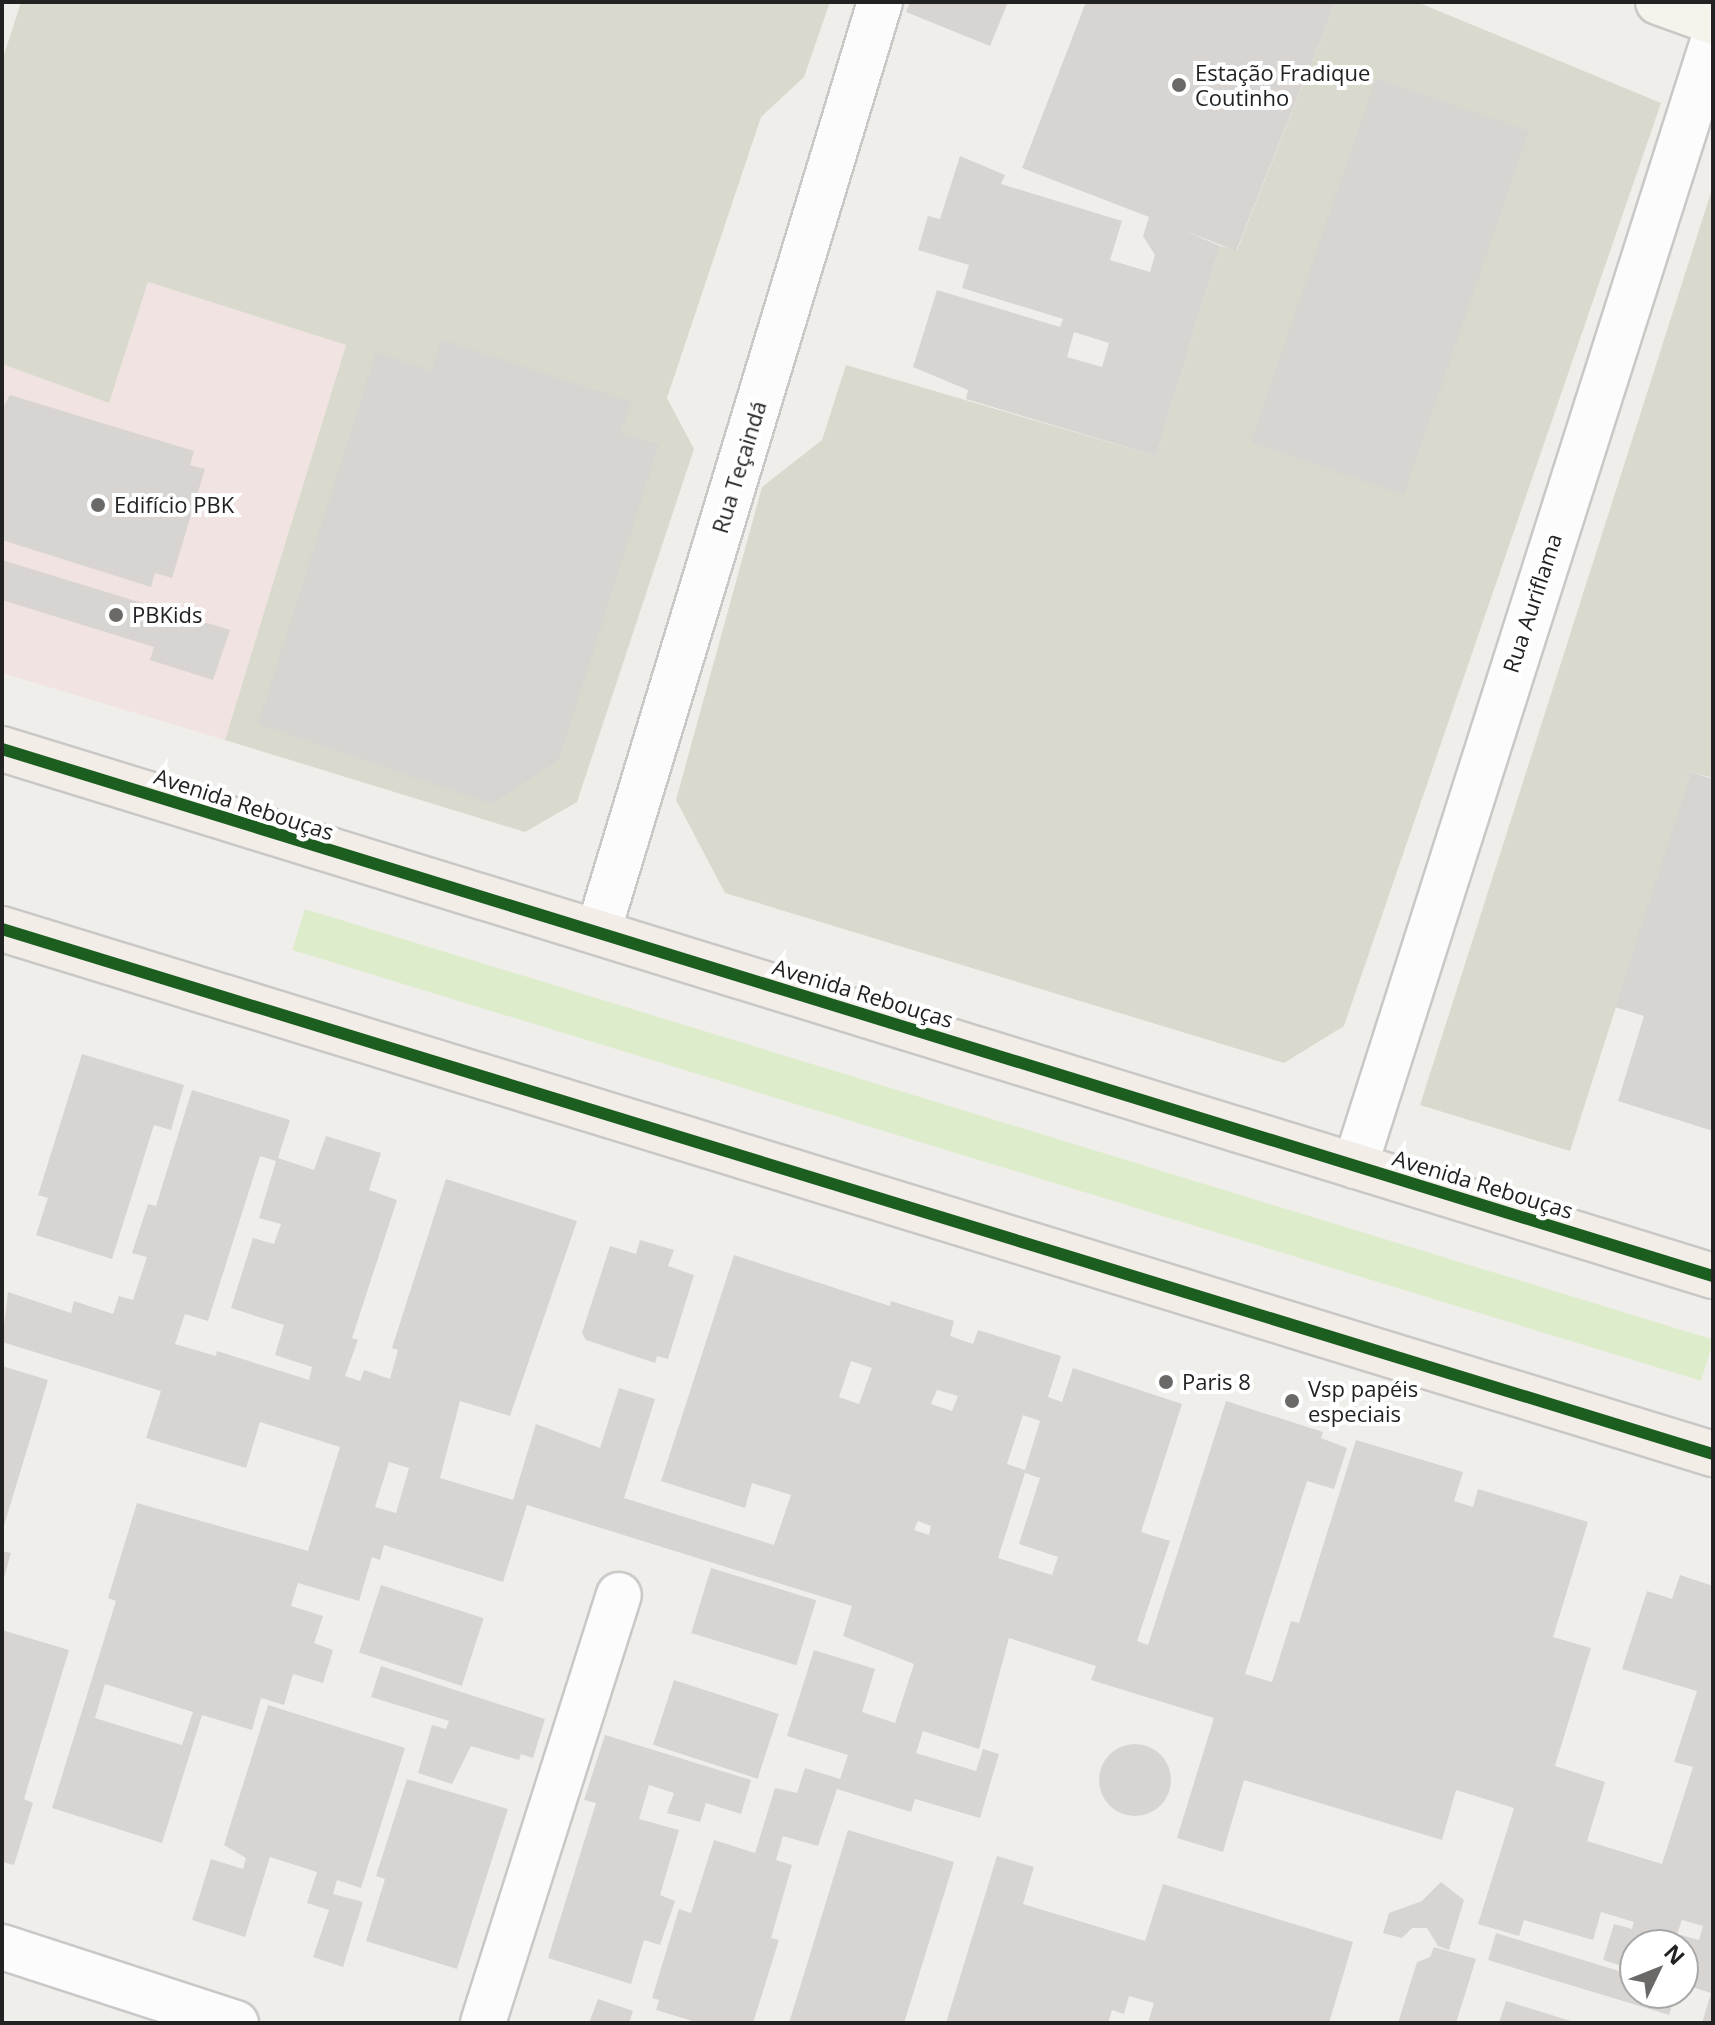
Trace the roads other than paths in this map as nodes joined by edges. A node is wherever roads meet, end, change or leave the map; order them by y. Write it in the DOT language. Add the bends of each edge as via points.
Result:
graph roads {
  1 [pos="880,2"];
  2 [pos="1658,2"];
  3 [pos="1713,22"];
  4 [pos="1713,41"];
  5 [pos="2,749"];
  6 [pos="2,929"];
  7 [pos="598,932"];
  8 [pos="1355,1166"];
  9 [pos="1713,1276"];
  10 [pos="1713,1454"];
  11 [pos="619,1595"];
  12 [pos="2,1947"];
  13 [pos="208,2019"];
  14 [pos="483,2023"];
  1 -- 7 [label="street, Rua Teçaindá"];
  2 -- 3 [label="main road"];
  4 -- 8 [label="street, Rua Auriflama"];
  5 -- 7 [label="main road, Avenida Rebouças"];
  6 -- 10 [label="main road"];
  7 -- 8 [label="main road, Avenida Rebouças"];
  8 -- 9 [label="main road, Avenida Rebouças"];
  11 -- 14 [label="street"];
  12 -- 13 [label="street"];
}
